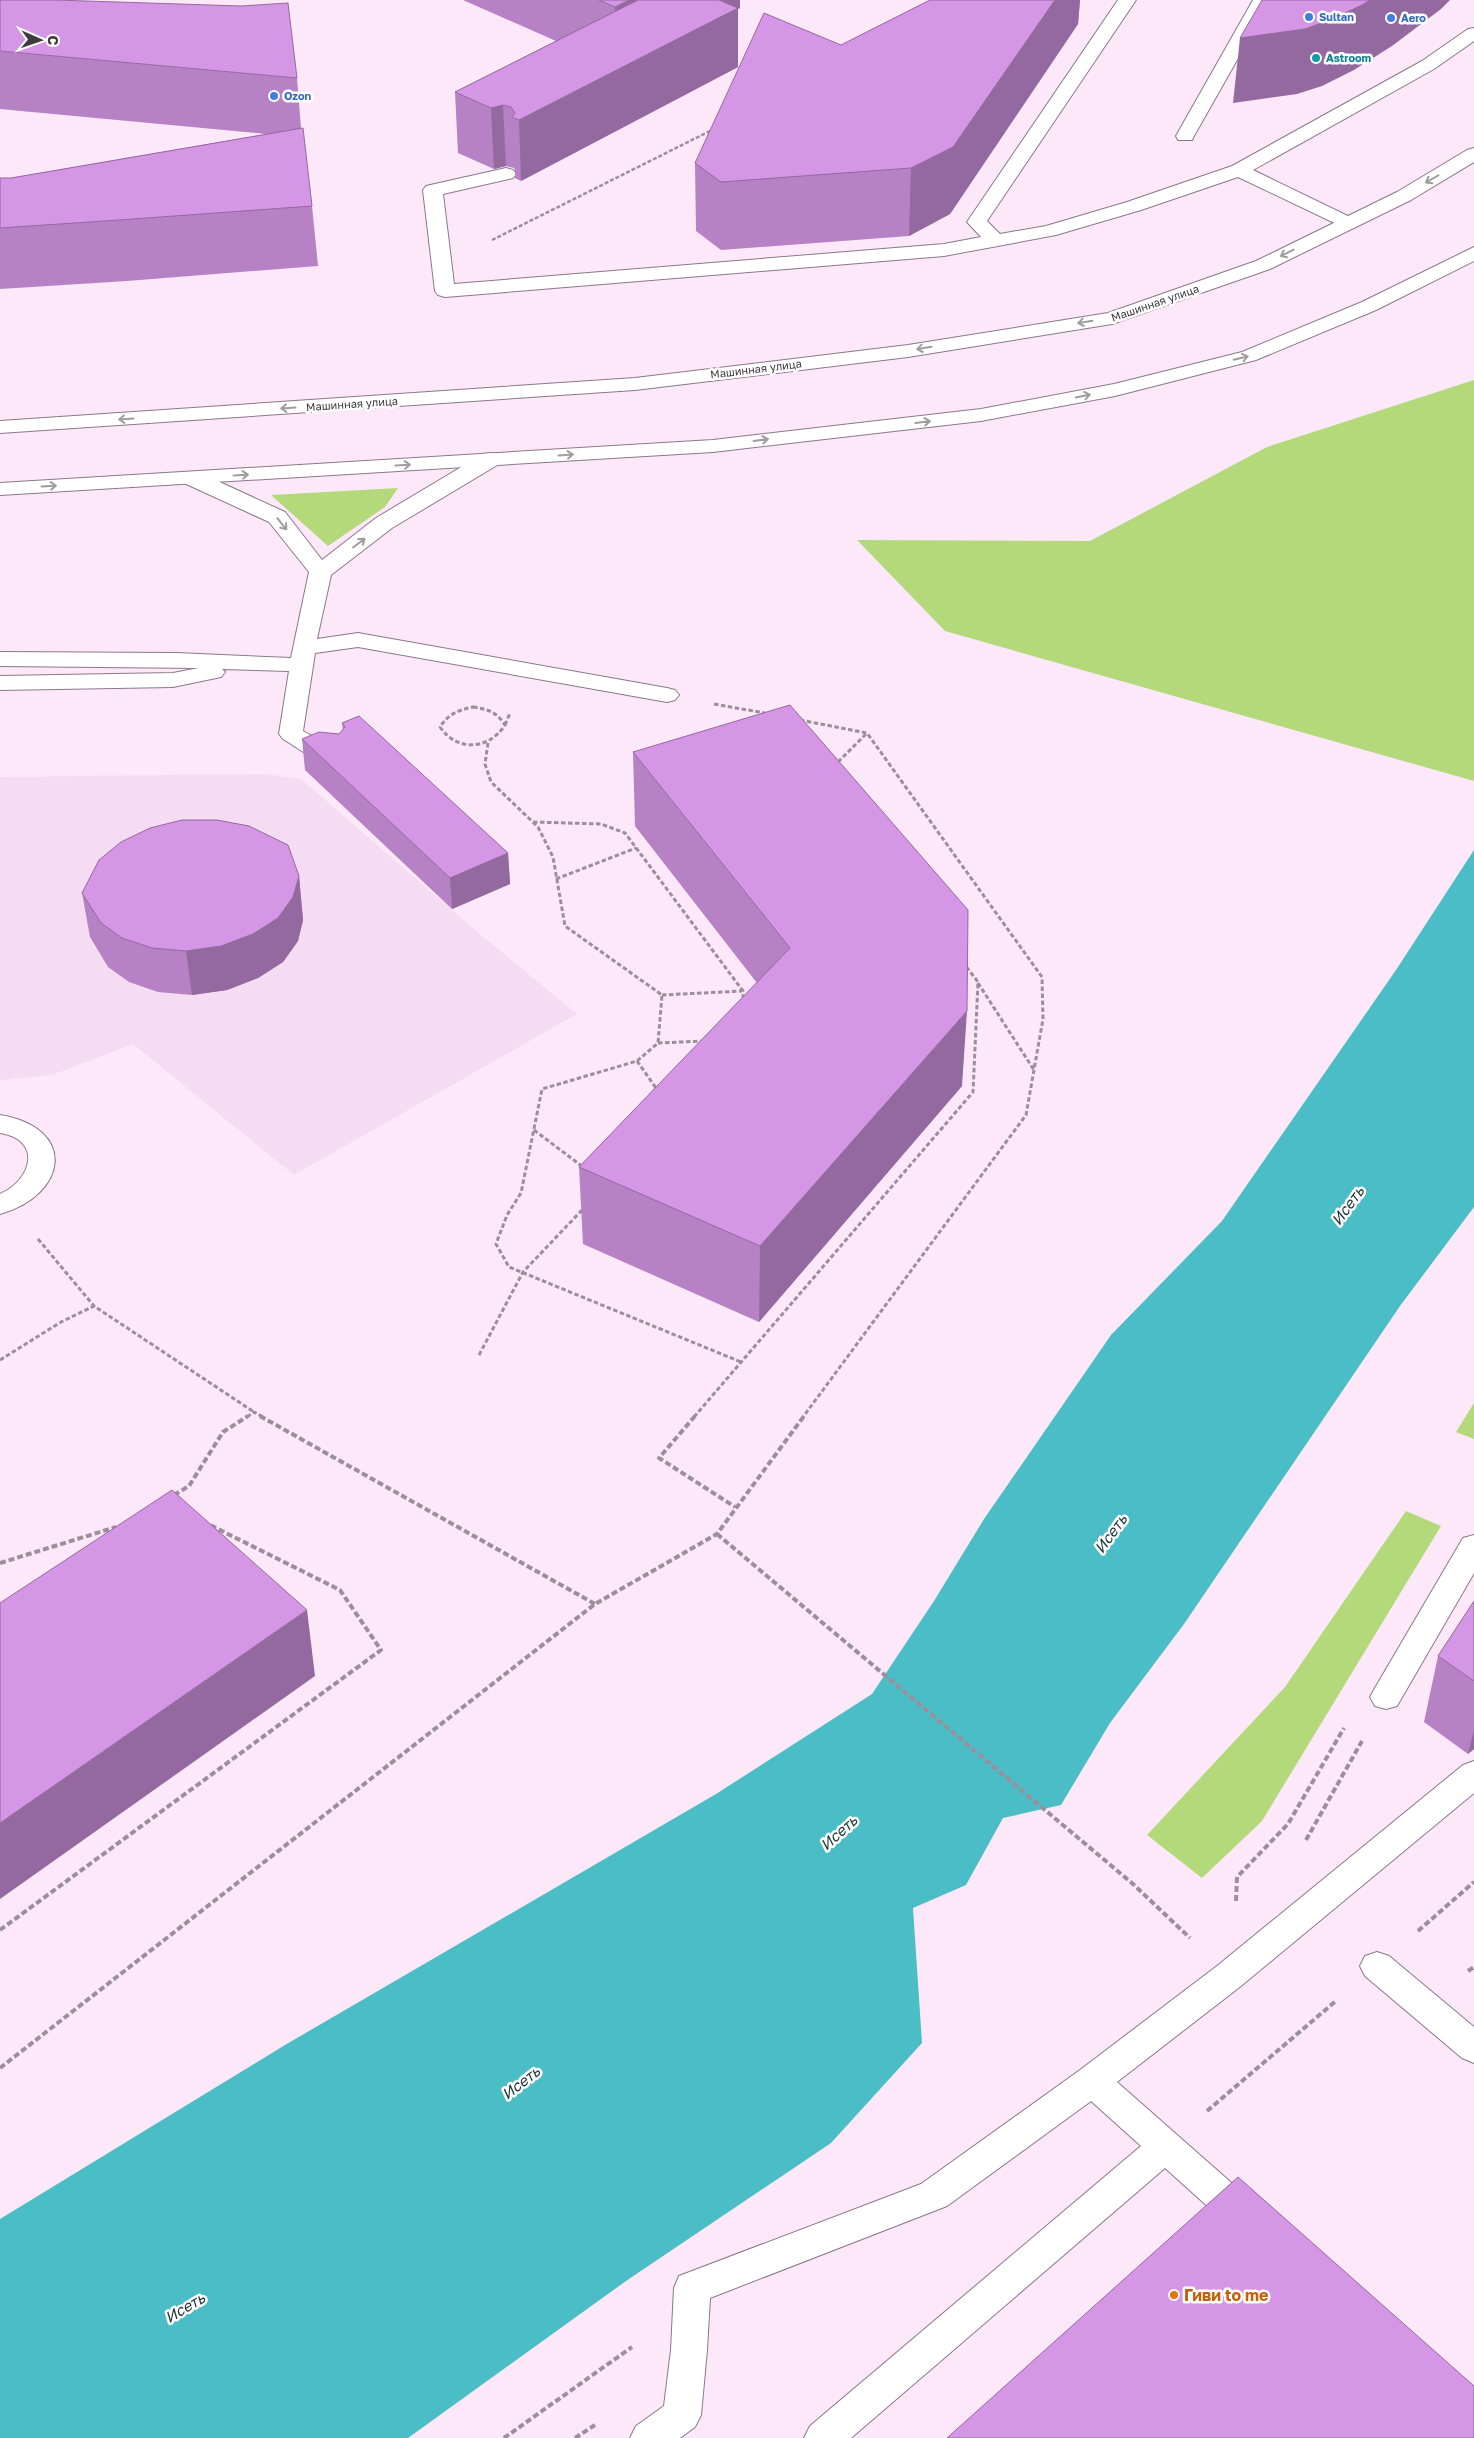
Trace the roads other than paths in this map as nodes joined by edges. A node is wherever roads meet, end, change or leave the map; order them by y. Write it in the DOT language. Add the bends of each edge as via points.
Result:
graph roads {
  1 [pos="1127,0"];
  2 [pos="1262,0"];
  3 [pos="1474,33"];
  4 [pos="1185,136"];
  5 [pos="1474,154"];
  6 [pos="467,165"];
  7 [pos="1239,170"];
  8 [pos="506,174"];
  9 [pos="432,190"];
  10 [pos="1347,223"];
  11 [pos="996,241"];
  12 [pos="1474,253"];
  13 [pos="0,427"];
  14 [pos="491,460"];
  15 [pos="192,478"];
  16 [pos="0,489"];
  17 [pos="320,572"];
  18 [pos="303,657"];
  19 [pos="0,659"];
  20 [pos="259,664"];
  21 [pos="0,683"];
  22 [pos="667,695"];
  23 [pos="334,758"];
  24 [pos="0,1124"];
  25 [pos="4,1203"];
  26 [pos="1474,1546"];
  27 [pos="1386,1697"];
  28 [pos="1474,1774"];
  29 [pos="1377,1966"];
  30 [pos="1474,2048"];
  31 [pos="1092,2081"];
  32 [pos="1166,2146"];
  33 [pos="1269,2238"];
  34 [pos="648,2438"];
  35 [pos="823,2438"];
  1 -- 11 [label="main road" via="977,222"];
  2 -- 4 [label="main road"];
  3 -- 7 [label="main road" via="1428,65"];
  5 -- 10 [label="main road, Машинная улица, one-way" via="1404,196"];
  6 -- 9 [label="main road"];
  7 -- 10 [label="main road"];
  7 -- 11 [label="main road" via="1134,206 1048,231"];
  8 -- 9 [label="main road"];
  9 -- 11 [label="main road" via="445,291 944,250"];
  10 -- 13 [label="main road, Машинная улица, one-way" via="1263,266 1112,318 908,351 635,384"];
  14 -- 12 [label="main road, one-way" via="713,446 981,415 1115,390 1249,356 1369,306"];
  15 -- 14 [label="main road, one-way"];
  17 -- 14 [label="main road, one-way" via="384,523"];
  16 -- 15 [label="main road, one-way"];
  15 -- 17 [label="main road, one-way" via="277,517"];
  17 -- 18 [label="main road"];
  18 -- 20 [label="main road"];
  18 -- 22 [label="main road" via="358,640"];
  18 -- 23 [label="main road" via="291,734"];
  19 -- 20 [label="main road"];
  20 -- 21 [label="main road" via="173,680"];
  24 -- 25 [label="main road" via="21,1129 36,1140 43,1156 41,1173 29,1189"];
  26 -- 27 [label="main road"];
  28 -- 31 [label="main road" via="1229,1976"];
  29 -- 30 [label="main road"];
  31 -- 32 [label="main road"];
  31 -- 34 [label="main road" via="934,2195 692,2288 682,2415"];
  32 -- 33 [label="main road" via="1221,2215"];
  32 -- 35 [label="main road"];
}
